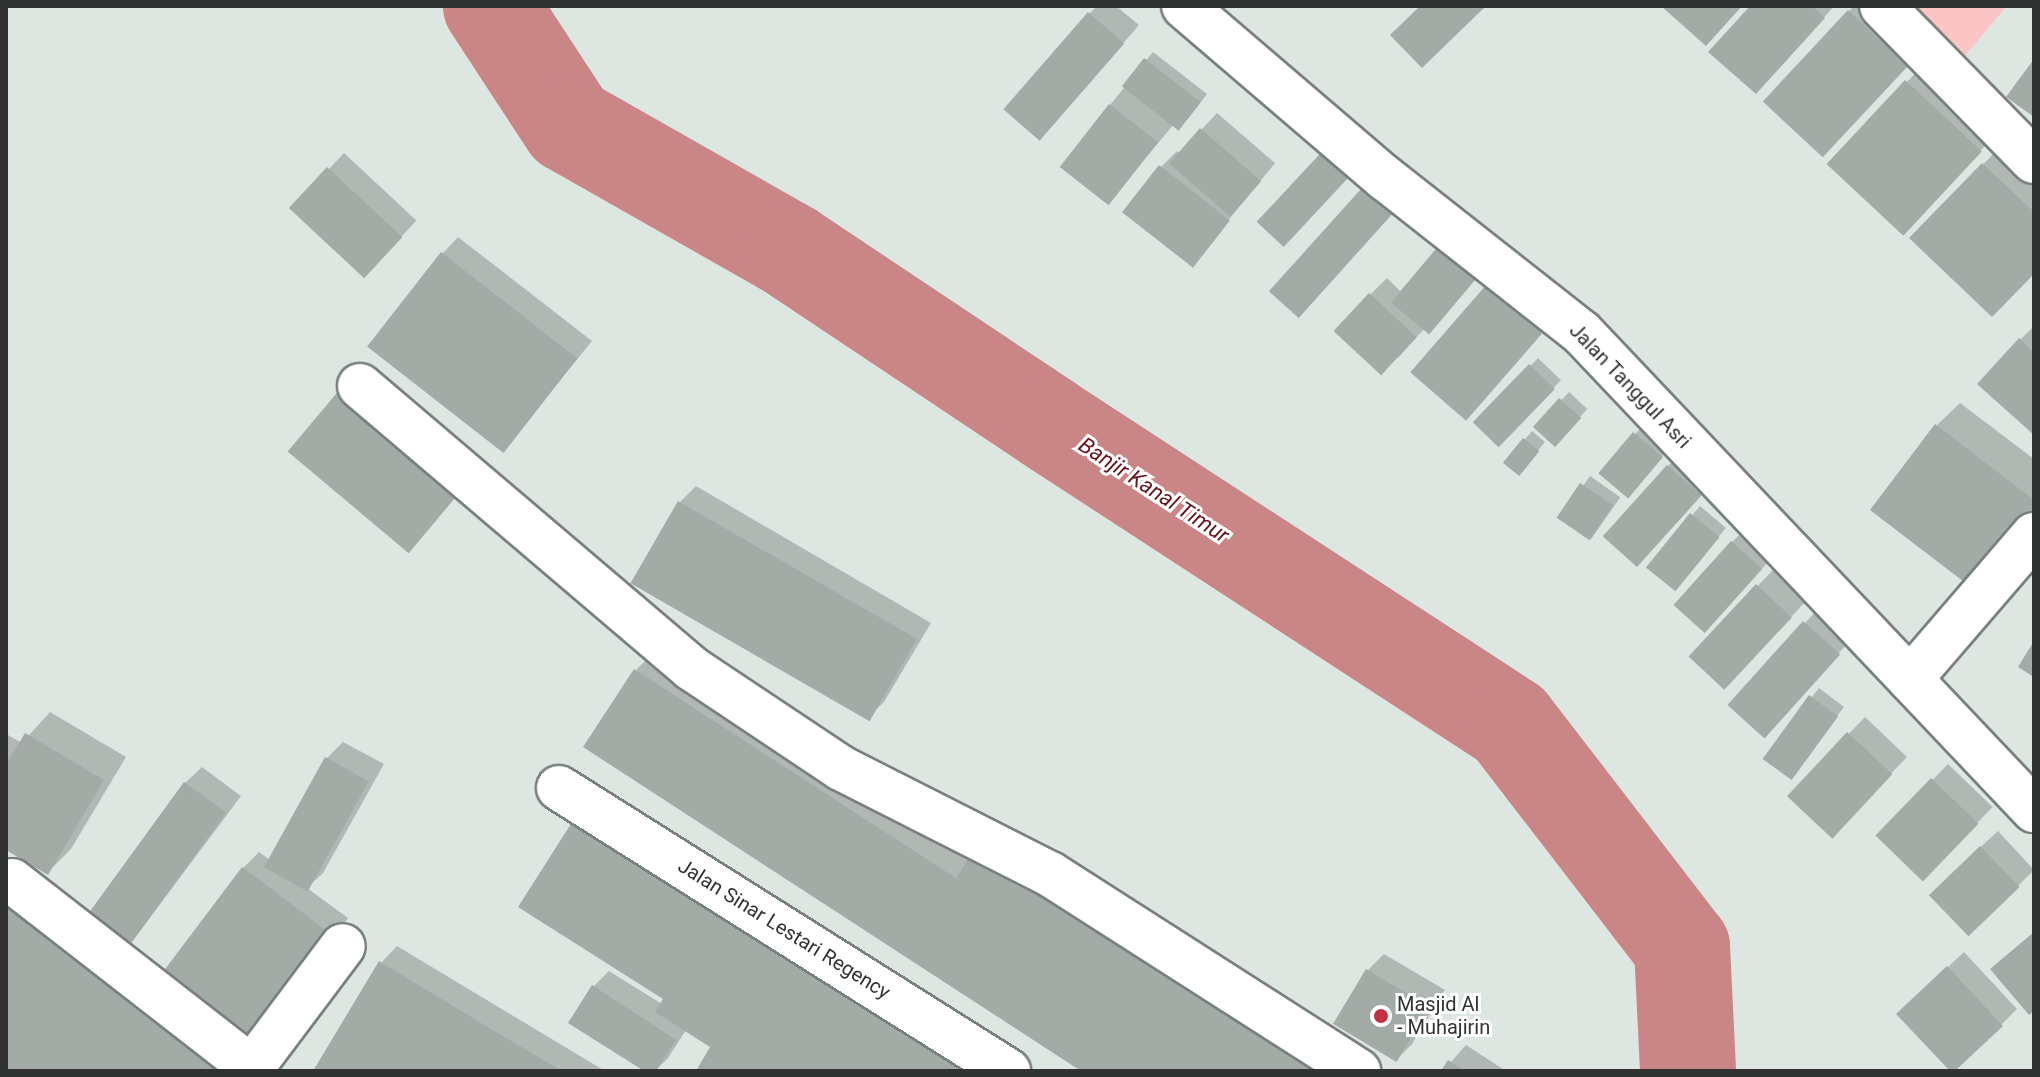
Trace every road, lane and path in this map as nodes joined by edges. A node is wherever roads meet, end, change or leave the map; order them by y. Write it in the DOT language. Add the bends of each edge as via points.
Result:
graph roads {
  1 [pos="1184,6"];
  2 [pos="1882,6"];
  3 [pos="2034,161"];
  4 [pos="360,386"];
  5 [pos="2034,535"];
  6 [pos="1910,679"];
  7 [pos="559,788"];
  8 [pos="2034,810"];
  9 [pos="12,881"];
  10 [pos="343,946"];
  11 [pos="250,1070"];
  12 [pos="1008,1071"];
  13 [pos="1358,1071"];
  1 -- 6 [label="street, Jalan Tanggul Asri" via="1385,178 1581,332"];
  2 -- 3 [label="street"];
  4 -- 13 [label="street" via="691,668 841,768 1050,874"];
  5 -- 6 [label="street"];
  6 -- 8 [label="street, Jalan Tanggul Asri"];
  7 -- 12 [label="street, Jalan Sinar Lestari Regency"];
  9 -- 11 [label="street"];
  10 -- 11 [label="street"];
}
